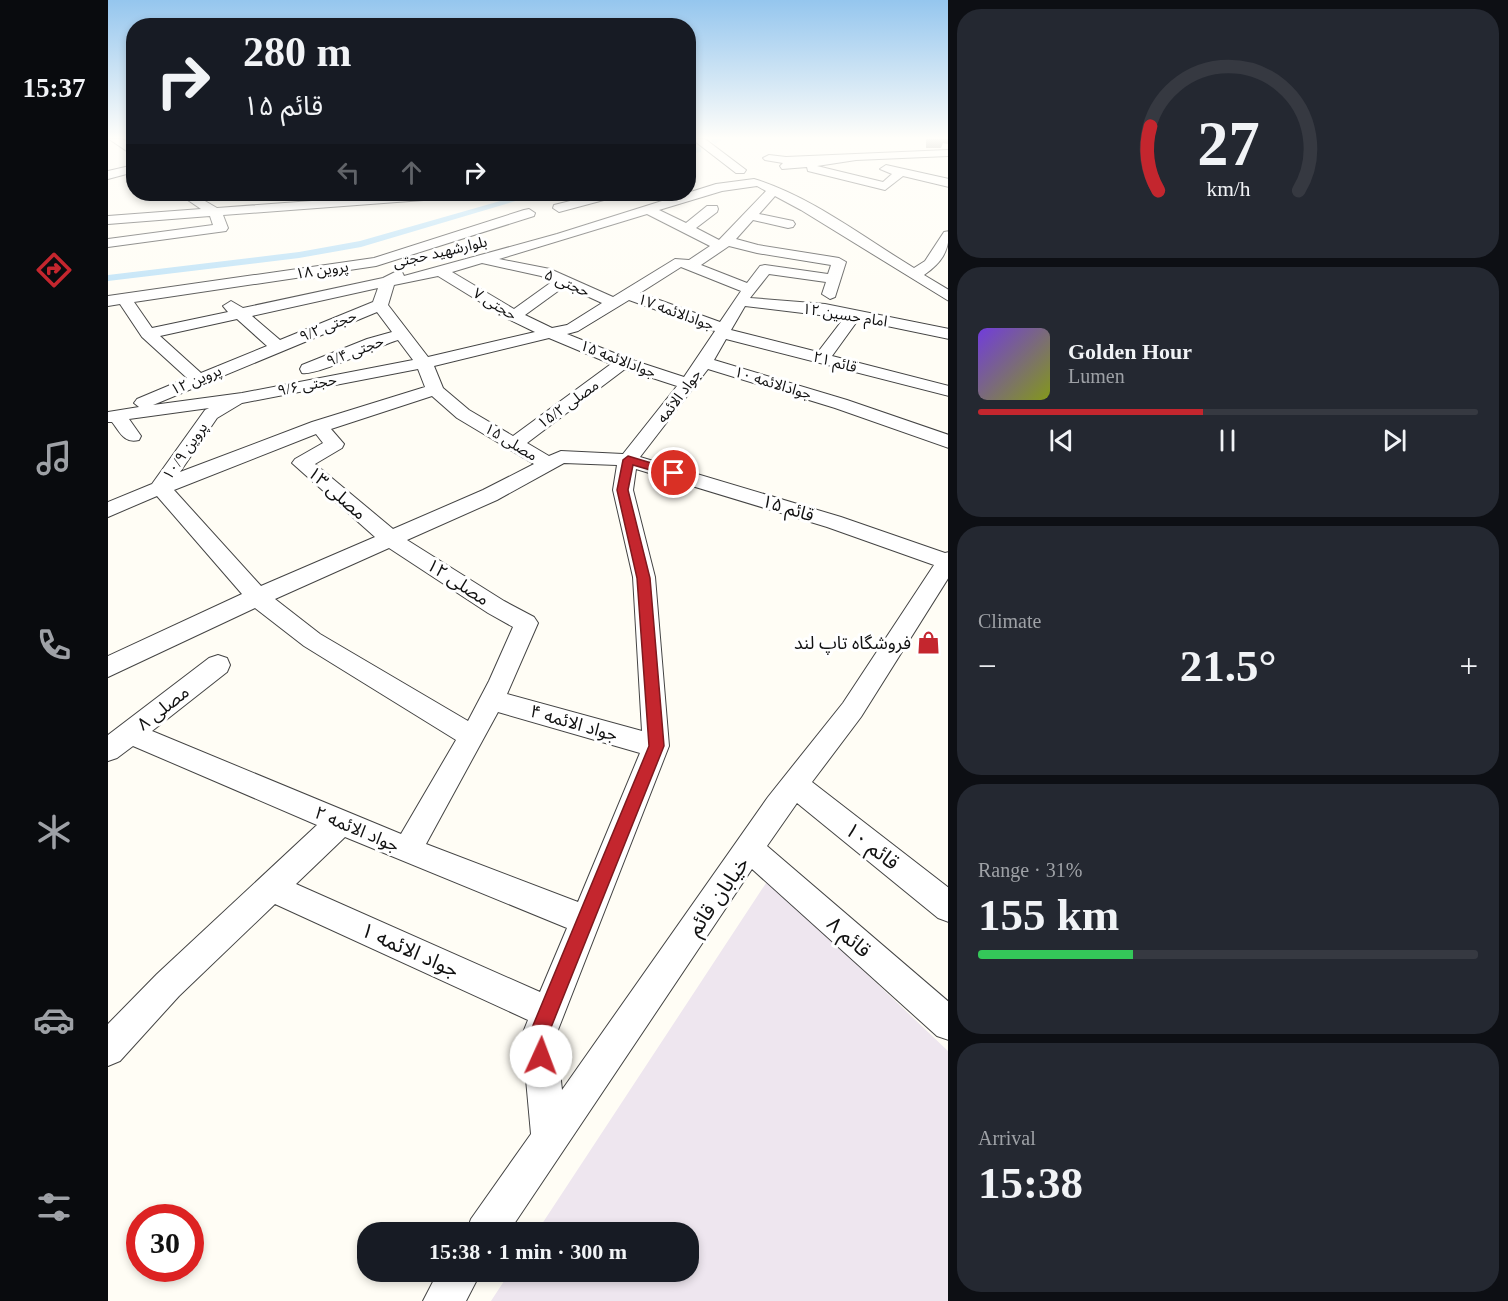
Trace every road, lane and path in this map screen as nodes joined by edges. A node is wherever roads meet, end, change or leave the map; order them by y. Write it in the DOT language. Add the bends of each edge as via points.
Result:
graph roads {
  1 [pos="763,200"];
  2 [pos="799,200"];
  3 [pos="197,201"];
  4 [pos="282,201"];
  5 [pos="308,201"];
  6 [pos="348,201"];
  7 [pos="585,201"];
  8 [pos="631,201"];
  9 [pos="658,201"];
  10 [pos="666,201"];
  11 [pos="514,204"];
  12 [pos="290,206"];
  13 [pos="643,207"];
  14 [pos="559,208"];
  15 [pos="712,209"];
  16 [pos="215,212"];
  17 [pos="752,216"];
  18 [pos="108,220"];
  19 [pos="543,221"];
  20 [pos="788,224"];
  21 [pos="687,229"];
  22 [pos="948,236"];
  23 [pos="108,243"];
  24 [pos="724,243"];
  25 [pos="483,260"];
  26 [pos="376,262"];
  27 [pos="690,266"];
  28 [pos="441,271"];
  29 [pos="919,276"];
  30 [pos="948,276"];
  31 [pos="835,279"];
  32 [pos="388,281"];
  33 [pos="563,281"];
  34 [pos="215,285"];
  35 [pos="628,294"];
  36 [pos="745,295"];
  37 [pos="948,297"];
  38 [pos="116,299"];
  39 [pos="614,303"];
  40 [pos="380,305"];
  41 [pos="825,309"];
  42 [pos="237,313"];
  43 [pos="854,315"];
  44 [pos="514,316"];
  45 [pos="723,331"];
  46 [pos="552,333"];
  47 [pos="147,334"];
  48 [pos="402,334"];
  49 [pos="948,334"];
  50 [pos="277,346"];
  51 [pos="250,357"];
  52 [pos="822,358"];
  53 [pos="704,362"];
  54 [pos="424,363"];
  55 [pos="623,363"];
  56 [pos="308,369"];
  57 [pos="198,379"];
  58 [pos="686,383"];
  59 [pos="277,390"];
  60 [pos="435,390"];
  61 [pos="948,391"];
  62 [pos="242,398"];
  63 [pos="189,405"];
  64 [pos="211,414"];
  65 [pos="112,416"];
  66 [pos="318,426"];
  67 [pos="132,436"];
  68 [pos="948,442"];
  69 [pos="514,444"];
  70 [pos="628,460"];
  71 [pos="547,464"];
  72 [pos="160,487"];
  73 [pos="108,510"];
  74 [pos="392,540"];
  75 [pos="947,560"];
  76 [pos="257,597"];
  77 [pos="218,665"];
  78 [pos="108,667"];
  79 [pos="492,700"];
  80 [pos="471,736"];
  81 [pos="119,742"];
  82 [pos="656,746"];
  83 [pos="795,785"];
  84 [pos="341,822"];
  85 [pos="750,849"];
  86 [pos="407,850"];
  87 [pos="272,888"];
  88 [pos="948,907"];
  89 [pos="586,921"];
  90 [pos="548,1012"];
  91 [pos="948,1024"];
  92 [pos="108,1049"];
  93 [pos="550,1140"];
  94 [pos="493,1222"];
  95 [pos="455,1282"];
  96 [pos="443,1301"];
  1 -- 17 [label="street"];
  2 -- 29 [label="street"];
  3 -- 16 [label="street"];
  4 -- 12 [label="street"];
  5 -- 12 [label="street"];
  6 -- 12 [label="street"];
  7 -- 14 [label="street"];
  8 -- 13 [label="street"];
  9 -- 13 [label="street, بلوارشهید حجتی"];
  10 -- 13 [label="street, بلوارشهید حجتی"];
  11 -- 19 [label="street"];
  12 -- 16 [label="street"];
  13 -- 19 [label="street, بلوارشهید حجتی"];
  13 -- 21 [label="street"];
  13 -- 25 [label="street, بلوارشهید حجتی"];
  15 -- 21 [label="street"];
  16 -- 18 [label="street"];
  16 -- 23 [label="street" via="221,228"];
  17 -- 20 [label="street"];
  17 -- 24 [label="street"];
  19 -- 26 [label="street, پروین ۱۸"];
  19 -- 32 [label="street, بلوارشهید حجتی"];
  21 -- 24 [label="street"];
  22 -- 29 [label="street"];
  24 -- 27 [label="street"];
  24 -- 31 [label="street" via="839,262"];
  25 -- 28 [label="street, بلوارشهید حجتی"];
  25 -- 33 [label="street, حجتی ۵" via="545,272"];
  26 -- 32 [label="street"];
  26 -- 34 [label="street, پروین ۱۸"];
  27 -- 35 [label="street, حجتی ۹/۶" via="680,262"];
  27 -- 36 [label="street, امام حسین ۱۲"];
  28 -- 32 [label="street, بلوارشهید حجتی"];
  28 -- 44 [label="street, حجتی ۷"];
  29 -- 30 [label="street"];
  29 -- 37 [label="street"];
  31 -- 36 [label="street, جواد الائمه" via="767,269"];
  31 -- 41 [label="street"];
  32 -- 40 [label="street"];
  32 -- 42 [label="street"];
  33 -- 39 [label="street, حجتی ۵"];
  33 -- 44 [label="street"];
  34 -- 38 [label="street, پروین ۱۸"];
  34 -- 42 [label="street"];
  35 -- 39 [label="street, حجتی ۹/۶"];
  35 -- 45 [label="street, جوادالائمه ۱۷"];
  36 -- 41 [label="street, امام حسین ۱۲" via="761,305"];
  36 -- 45 [label="street, جواد الائمه"];
  38 -- 47 [label="street"];
  39 -- 46 [label="street, حجتی ۹/۶" via="572,328"];
  40 -- 48 [label="street"];
  40 -- 50 [label="street, حجتی ۹/۲"];
  41 -- 43 [label="street, امام حسین ۱۲"];
  42 -- 47 [label="street"];
  42 -- 50 [label="street"];
  43 -- 49 [label="street, امام حسین ۱۲"];
  43 -- 52 [label="street"];
  44 -- 46 [label="street, حجتی ۷"];
  45 -- 52 [label="street, قائم ۲۱"];
  45 -- 53 [label="street, جواد الائمه"];
  46 -- 54 [label="street, حجتی ۹/۶"];
  46 -- 55 [label="street, جوادالائمه ۱۵"];
  47 -- 57 [label="street"];
  48 -- 54 [label="street"];
  48 -- 56 [label="street, حجتی ۹/۴"];
  50 -- 51 [label="street, پروین ۱۲"];
  51 -- 57 [label="street, پروین ۱۲"];
  51 -- 59 [label="street"];
  52 -- 61 [label="street, قائم ۲۱"];
  53 -- 58 [label="street, جواد الائمه"];
  53 -- 68 [label="street, جوادالائمه ۱۰"];
  54 -- 59 [label="street, حجتی ۹/۶"];
  54 -- 60 [label="street"];
  55 -- 58 [label="street, جوادالائمه ۱۵"];
  55 -- 69 [label="street, مصلی ۱۵/۲"];
  57 -- 65 [label="street, پروین ۱۲"];
  58 -- 70 [label="street, جواد الائمه"];
  59 -- 62 [label="street, حجتی ۹/۶"];
  60 -- 66 [label="street"];
  60 -- 69 [label="street, مصلی ۱۵" via="463,414"];
  62 -- 63 [label="street, حجتی ۹/۶"];
  62 -- 64 [label="street"];
  63 -- 64 [label="street"];
  63 -- 65 [label="street, پروین ۱۲"];
  64 -- 72 [label="street, پروین ۱۰/۹"];
  65 -- 67 [label="street"];
  66 -- 72 [label="street"];
  66 -- 74 [label="street, مصلی ۱۳" via="335,444 302,463"];
  69 -- 71 [label="street, مصلی ۱۵"];
  70 -- 71 [label="street, قائم ۱۵" via="561,457"];
  70 -- 75 [label="street, قائم ۱۵"];
  70 -- 82 [label="street" via="623,490 644,578"];
  71 -- 74 [label="street, قائم ۱۵"];
  72 -- 73 [label="street"];
  72 -- 76 [label="street"];
  74 -- 76 [label="street, قائم ۱۵"];
  74 -- 79 [label="street, مصلی ۱۲" via="526,622"];
  75 -- 83 [label="street, خیابان قائم" via="852,710"];
  76 -- 78 [label="street, قائم ۱۵"];
  76 -- 80 [label="street" via="312,640"];
  77 -- 81 [label="street, مصلی ۸"];
  79 -- 80 [label="street"];
  79 -- 82 [label="street, جواد الائمه ۴"];
  80 -- 86 [label="street"];
  81 -- 84 [label="street, جواد الائمه ۲"];
  82 -- 89 [label="street"];
  83 -- 85 [label="street, خیابان قائم"];
  83 -- 88 [label="street, قائم ۱۰"];
  84 -- 86 [label="street, جواد الائمه ۲"];
  84 -- 87 [label="street"];
  85 -- 91 [label="street, قائم ۸"];
  85 -- 93 [label="street, خیابان قائم"];
  86 -- 89 [label="street, جواد الائمه ۲"];
  87 -- 90 [label="street, جواد الائمه ۱"];
  87 -- 92 [label="street" via="168,985"];
  89 -- 90 [label="street"];
  90 -- 93 [label="street" via="539,1035"];
  93 -- 94 [label="street, خیابان قائم"];
  95 -- 96 [label="street"];
}
